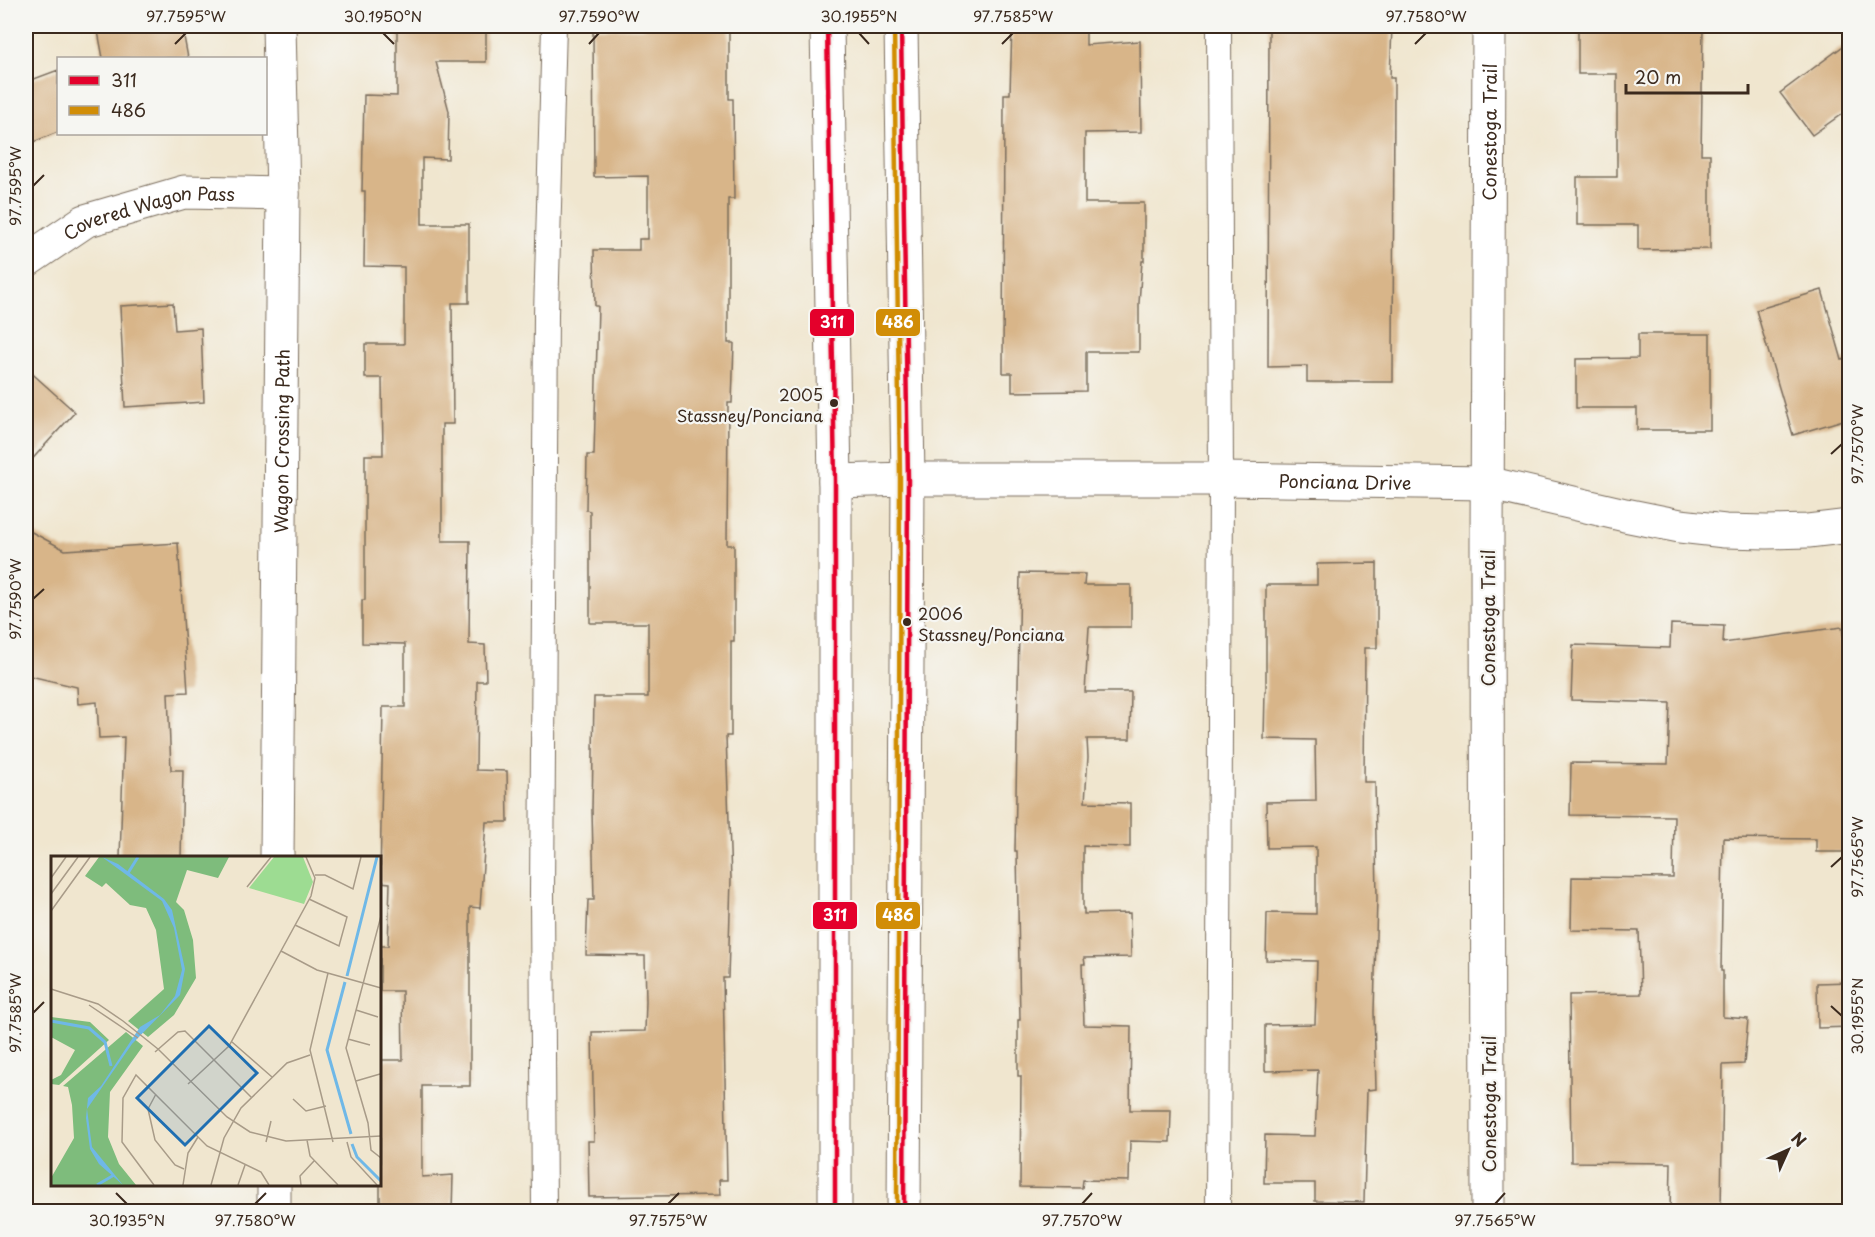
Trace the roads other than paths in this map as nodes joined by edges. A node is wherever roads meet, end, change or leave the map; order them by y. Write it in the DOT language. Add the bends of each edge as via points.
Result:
graph roads {
  1 [pos="279,26"];
  2 [pos="554,26"];
  3 [pos="827,26"];
  4 [pos="901,26"];
  5 [pos="1219,26"];
  6 [pos="1489,26"];
  7 [pos="283,194"];
  8 [pos="26,261"];
  9 [pos="908,479"];
  10 [pos="1221,479"];
  11 [pos="835,481"];
  12 [pos="1487,483"];
  13 [pos="1850,526"];
  14 [pos="277,856"];
  15 [pos="274,1186"];
  16 [pos="274,1212"];
  17 [pos="544,1212"];
  18 [pos="835,1212"];
  19 [pos="904,1212"];
  20 [pos="1218,1212"];
  21 [pos="1488,1212"];
  1 -- 7 [label="street, Wagon Crossing Path"];
  2 -- 17 [label="lane" via="546,326"];
  3 -- 11 [label="street"];
  4 -- 9 [label="street"];
  5 -- 10 [label="lane"];
  6 -- 12 [label="street, Conestoga Trail"];
  7 -- 8 [label="street, Covered Wagon Pass" via="184,192 85,221"];
  7 -- 14 [label="street, Wagon Crossing Path"];
  9 -- 10 [label="street, Ponciana Drive"];
  9 -- 11 [label="street, Ponciana Drive"];
  9 -- 19 [label="street"];
  10 -- 12 [label="street, Ponciana Drive"];
  10 -- 20 [label="lane"];
  11 -- 18 [label="street"];
  12 -- 13 [label="street, Ponciana Drive" via="1680,526 1767,532"];
  12 -- 21 [label="street, Conestoga Trail"];
  15 -- 16 [label="street"];
}
